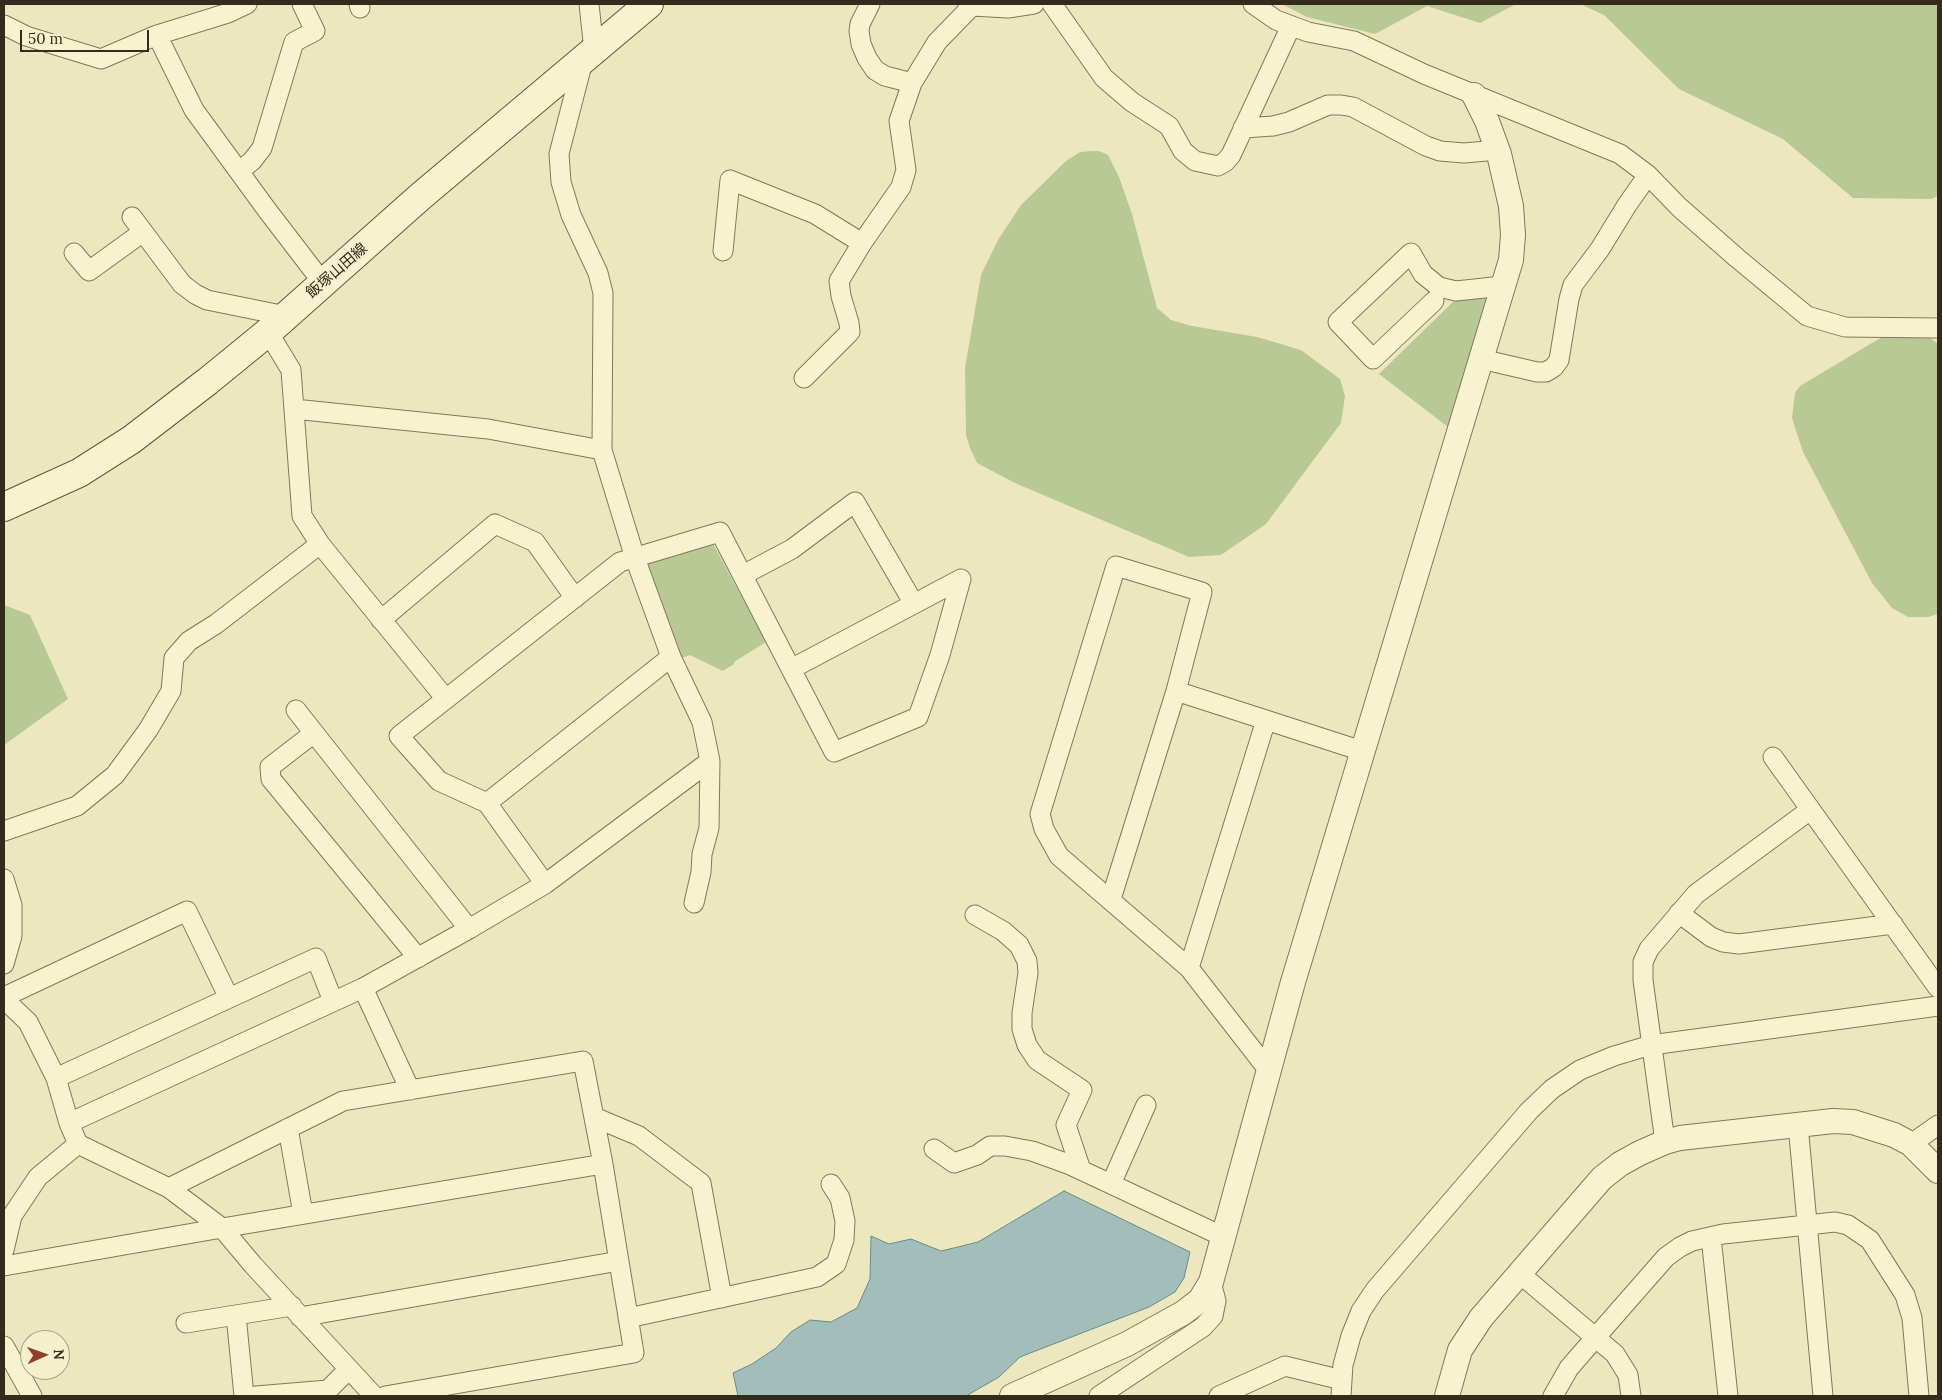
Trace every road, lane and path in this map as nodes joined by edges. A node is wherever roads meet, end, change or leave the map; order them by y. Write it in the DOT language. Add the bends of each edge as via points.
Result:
graph roads {
  1 [pos="247,4"];
  2 [pos="302,4"];
  3 [pos="589,4"];
  4 [pos="649,4"];
  5 [pos="870,4"];
  6 [pos="1034,4"];
  7 [pos="1052,4"];
  8 [pos="1252,4"];
  9 [pos="970,5"];
  10 [pos="4,25"];
  11 [pos="1291,26"];
  12 [pos="157,36"];
  13 [pos="588,56"];
  14 [pos="912,84"];
  15 [pos="1474,95"];
  16 [pos="1243,128"];
  17 [pos="1498,150"];
  18 [pos="238,171"];
  19 [pos="1648,175"];
  20 [pos="862,243"];
  21 [pos="723,251"];
  22 [pos="74,253"];
  23 [pos="323,283"];
  24 [pos="1502,286"];
  25 [pos="1434,301"];
  26 [pos="277,324"];
  27 [pos="1938,328"];
  28 [pos="1481,358"];
  29 [pos="804,378"];
  30 [pos="294,409"];
  31 [pos="602,450"];
  32 [pos="4,507"];
  33 [pos="320,544"];
  34 [pos="635,558"];
  35 [pos="743,576"];
  36 [pos="575,598"];
  37 [pos="914,604"];
  38 [pos="381,620"];
  39 [pos="671,657"];
  40 [pos="791,669"];
  41 [pos="1176,691"];
  42 [pos="446,699"];
  43 [pos="296,710"];
  44 [pos="1266,720"];
  45 [pos="314,733"];
  46 [pos="1362,751"];
  47 [pos="1773,757"];
  48 [pos="710,761"];
  49 [pos="487,803"];
  50 [pos="1810,810"];
  51 [pos="4,831"];
  52 [pos="4,879"];
  53 [pos="545,884"];
  54 [pos="1111,900"];
  55 [pos="694,903"];
  56 [pos="1679,912"];
  57 [pos="975,915"];
  58 [pos="1893,924"];
  59 [pos="469,929"];
  60 [pos="418,958"];
  61 [pos="4,964"];
  62 [pos="1189,968"];
  63 [pos="363,988"];
  64 [pos="1938,988"];
  65 [pos="4,998"];
  66 [pos="229,998"];
  67 [pos="333,1002"];
  68 [pos="1938,1006"];
  69 [pos="1651,1045"];
  70 [pos="1269,1071"];
  71 [pos="56,1078"];
  72 [pos="410,1090"];
  73 [pos="1146,1105"];
  74 [pos="594,1117"];
  75 [pos="69,1124"];
  76 [pos="1798,1125"];
  77 [pos="1938,1125"];
  78 [pos="288,1128"];
  79 [pos="1665,1142"];
  80 [pos="78,1144"];
  81 [pos="1911,1144"];
  82 [pos="934,1149"];
  83 [pos="603,1164"];
  84 [pos="1081,1170"];
  85 [pos="1938,1171"];
  86 [pos="830,1184"];
  87 [pos="1111,1184"];
  88 [pos="169,1188"];
  89 [pos="303,1214"];
  90 [pos="1808,1224"];
  91 [pos="222,1228"];
  92 [pos="1224,1237"];
  93 [pos="1711,1237"];
  94 [pos="4,1250"];
  95 [pos="619,1261"];
  96 [pos="4,1266"];
  97 [pos="1519,1273"];
  98 [pos="1211,1282"];
  99 [pos="722,1298"];
  100 [pos="296,1311"];
  101 [pos="236,1315"];
  102 [pos="628,1318"];
  103 [pos="186,1323"];
  104 [pos="1595,1338"];
  105 [pos="5,1350"];
  106 [pos="349,1369"];
  107 [pos="1341,1388"];
  108 [pos="1237,1392"];
  109 [pos="329,1393"];
  110 [pos="32,1396"];
  111 [pos="244,1396"];
  112 [pos="256,1396"];
  113 [pos="374,1396"];
  114 [pos="385,1396"];
  115 [pos="1012,1396"];
  116 [pos="1099,1396"];
  117 [pos="1219,1396"];
  118 [pos="1446,1396"];
  119 [pos="1553,1396"];
  120 [pos="1631,1396"];
  121 [pos="1728,1396"];
  122 [pos="1823,1396"];
  123 [pos="1919,1396"];
  1 -- 12 [label="street"];
  2 -- 18 [label="street" via="315,31 294,42 262,148"];
  3 -- 13 [label="street"];
  4 -- 13 [label="main road, 飯塚山田線"];
  5 -- 14 [label="street" via="859,32 867,58 875,70 885,76"];
  6 -- 9 [label="street" via="1008,8"];
  7 -- 16 [label="street" via="1104,78 1132,102 1170,126 1184,151 1195,161 1218,166 1225,162 1232,155"];
  8 -- 11 [label="street"];
  9 -- 14 [label="street" via="937,42"];
  10 -- 12 [label="street" via="26,36 101,59"];
  11 -- 15 [label="street" via="1354,41"];
  11 -- 16 [label="street"];
  12 -- 18 [label="street" via="194,110"];
  13 -- 23 [label="main road, 飯塚山田線"];
  13 -- 31 [label="street" via="559,154 561,182 571,215 598,273 603,293"];
  14 -- 20 [label="street" via="899,121 906,170 901,187"];
  15 -- 17 [label="street"];
  15 -- 19 [label="street" via="1620,154"];
  16 -- 17 [label="street" via="1273,126 1328,105 1341,104 1440,151"];
  17 -- 24 [label="street" via="1511,206 1513,235 1511,260"];
  18 -- 23 [label="street"];
  19 -- 27 [label="street" via="1686,214 1807,316 1845,327"];
  19 -- 28 [label="street" via="1573,285 1559,360 1554,367 1546,372 1537,372"];
  20 -- 21 [label="street" via="816,214 730,180"];
  20 -- 29 [label="street" via="840,282 840,296 850,332"];
  22 -- 26 [label="street" via="89,271 137,225 182,284 195,294"];
  23 -- 26 [label="main road, 飯塚山田線"];
  24 -- 25 [label="street" via="1456,291 1439,288 1423,274 1411,253 1338,322 1373,359"];
  24 -- 28 [label="street"];
  26 -- 30 [label="street" via="291,370"];
  26 -- 32 [label="main road, 飯塚山田線" via="131,440 79,472"];
  28 -- 46 [label="street"];
  30 -- 31 [label="street" via="488,429"];
  30 -- 33 [label="street" via="302,516"];
  31 -- 34 [label="street"];
  33 -- 38 [label="street"];
  33 -- 51 [label="street" via="216,624 188,641 174,658 171,691 148,730 114,775 77,806"];
  34 -- 35 [label="street" via="720,532"];
  34 -- 36 [label="street" via="620,562"];
  34 -- 39 [label="street"];
  35 -- 37 [label="street" via="792,549 855,502"];
  35 -- 40 [label="street"];
  36 -- 38 [label="street" via="535,542 494,524"];
  36 -- 42 [label="street"];
  37 -- 40 [label="street"];
  37 -- 40 [label="street" via="961,579 940,655 918,717 834,752"];
  38 -- 42 [label="street"];
  39 -- 48 [label="street" via="702,722"];
  39 -- 49 [label="street"];
  41 -- 44 [label="street"];
  41 -- 54 [label="street"];
  41 -- 54 [label="street" via="1202,592 1116,566 1040,814 1044,829 1059,856"];
  42 -- 49 [label="street" via="399,736 439,781"];
  43 -- 45 [label="street"];
  44 -- 46 [label="street"];
  44 -- 62 [label="street"];
  45 -- 59 [label="street"];
  45 -- 60 [label="street" via="270,767 271,779"];
  46 -- 70 [label="street"];
  47 -- 50 [label="street"];
  48 -- 53 [label="street"];
  48 -- 55 [label="street" via="709,828"];
  49 -- 53 [label="street"];
  50 -- 56 [label="street" via="1713,880"];
  50 -- 58 [label="street"];
  52 -- 61 [label="street" via="12,905 12,936"];
  53 -- 59 [label="street"];
  54 -- 62 [label="street"];
  56 -- 58 [label="street" via="1711,937 1739,944"];
  56 -- 69 [label="street" via="1649,949 1643,962"];
  57 -- 84 [label="street" via="1004,931 1019,945 1027,960 1022,1029 1037,1060 1082,1090 1066,1125"];
  58 -- 64 [label="street"];
  59 -- 60 [label="street"];
  60 -- 63 [label="street"];
  62 -- 70 [label="street"];
  63 -- 67 [label="street"];
  63 -- 72 [label="street"];
  65 -- 66 [label="street" via="187,911"];
  65 -- 71 [label="street" via="28,1022"];
  66 -- 67 [label="street" via="316,958"];
  66 -- 71 [label="street"];
  67 -- 75 [label="street"];
  68 -- 69 [label="street"];
  69 -- 79 [label="street"];
  69 -- 107 [label="street" via="1580,1070 1552,1089 1529,1111 1360,1311 1343,1364"];
  70 -- 92 [label="street"];
  71 -- 75 [label="street"];
  72 -- 74 [label="street" via="583,1061"];
  72 -- 78 [label="street" via="342,1100"];
  73 -- 87 [label="street"];
  74 -- 83 [label="street"];
  74 -- 99 [label="street" via="639,1136 700,1183"];
  75 -- 80 [label="street"];
  76 -- 79 [label="street"];
  76 -- 81 [label="street" via="1853,1122"];
  76 -- 90 [label="street"];
  77 -- 81 [label="street"];
  78 -- 88 [label="street"];
  78 -- 89 [label="street"];
  79 -- 97 [label="street" via="1620,1164 1602,1178"];
  80 -- 88 [label="street"];
  80 -- 94 [label="street" via="38,1178 12,1216"];
  81 -- 85 [label="street"];
  82 -- 84 [label="street" via="954,1163 977,1155 990,1146 1005,1146 1032,1151"];
  83 -- 89 [label="street"];
  83 -- 95 [label="street"];
  84 -- 87 [label="street"];
  86 -- 99 [label="street" via="840,1198 845,1221 844,1240 836,1264 817,1277"];
  87 -- 92 [label="street"];
  88 -- 91 [label="street"];
  89 -- 91 [label="street"];
  90 -- 93 [label="street"];
  90 -- 122 [label="street"];
  90 -- 123 [label="street" via="1835,1222 1848,1225 1870,1240 1905,1295 1913,1325"];
  91 -- 96 [label="street"];
  91 -- 100 [label="street"];
  92 -- 98 [label="street"];
  93 -- 104 [label="street" via="1692,1241 1666,1257"];
  93 -- 121 [label="street"];
  95 -- 100 [label="street"];
  95 -- 102 [label="street"];
  97 -- 104 [label="street"];
  97 -- 118 [label="street" via="1481,1318 1460,1350"];
  98 -- 115 [label="street" via="1200,1300 1183,1313 1127,1344"];
  98 -- 116 [label="street" via="1216,1301 1213,1316 1203,1327"];
  99 -- 102 [label="street"];
  100 -- 101 [label="street"];
  100 -- 106 [label="street"];
  101 -- 103 [label="street"];
  101 -- 111 [label="street"];
  102 -- 114 [label="street" via="634,1353"];
  104 -- 119 [label="street" via="1569,1368"];
  104 -- 120 [label="street" via="1622,1365 1628,1375"];
  105 -- 110 [label="street"];
  106 -- 109 [label="street"];
  106 -- 113 [label="street"];
  107 -- 108 [label="street" via="1286,1366"];
  108 -- 117 [label="street"];
  109 -- 112 [label="street"];
}
